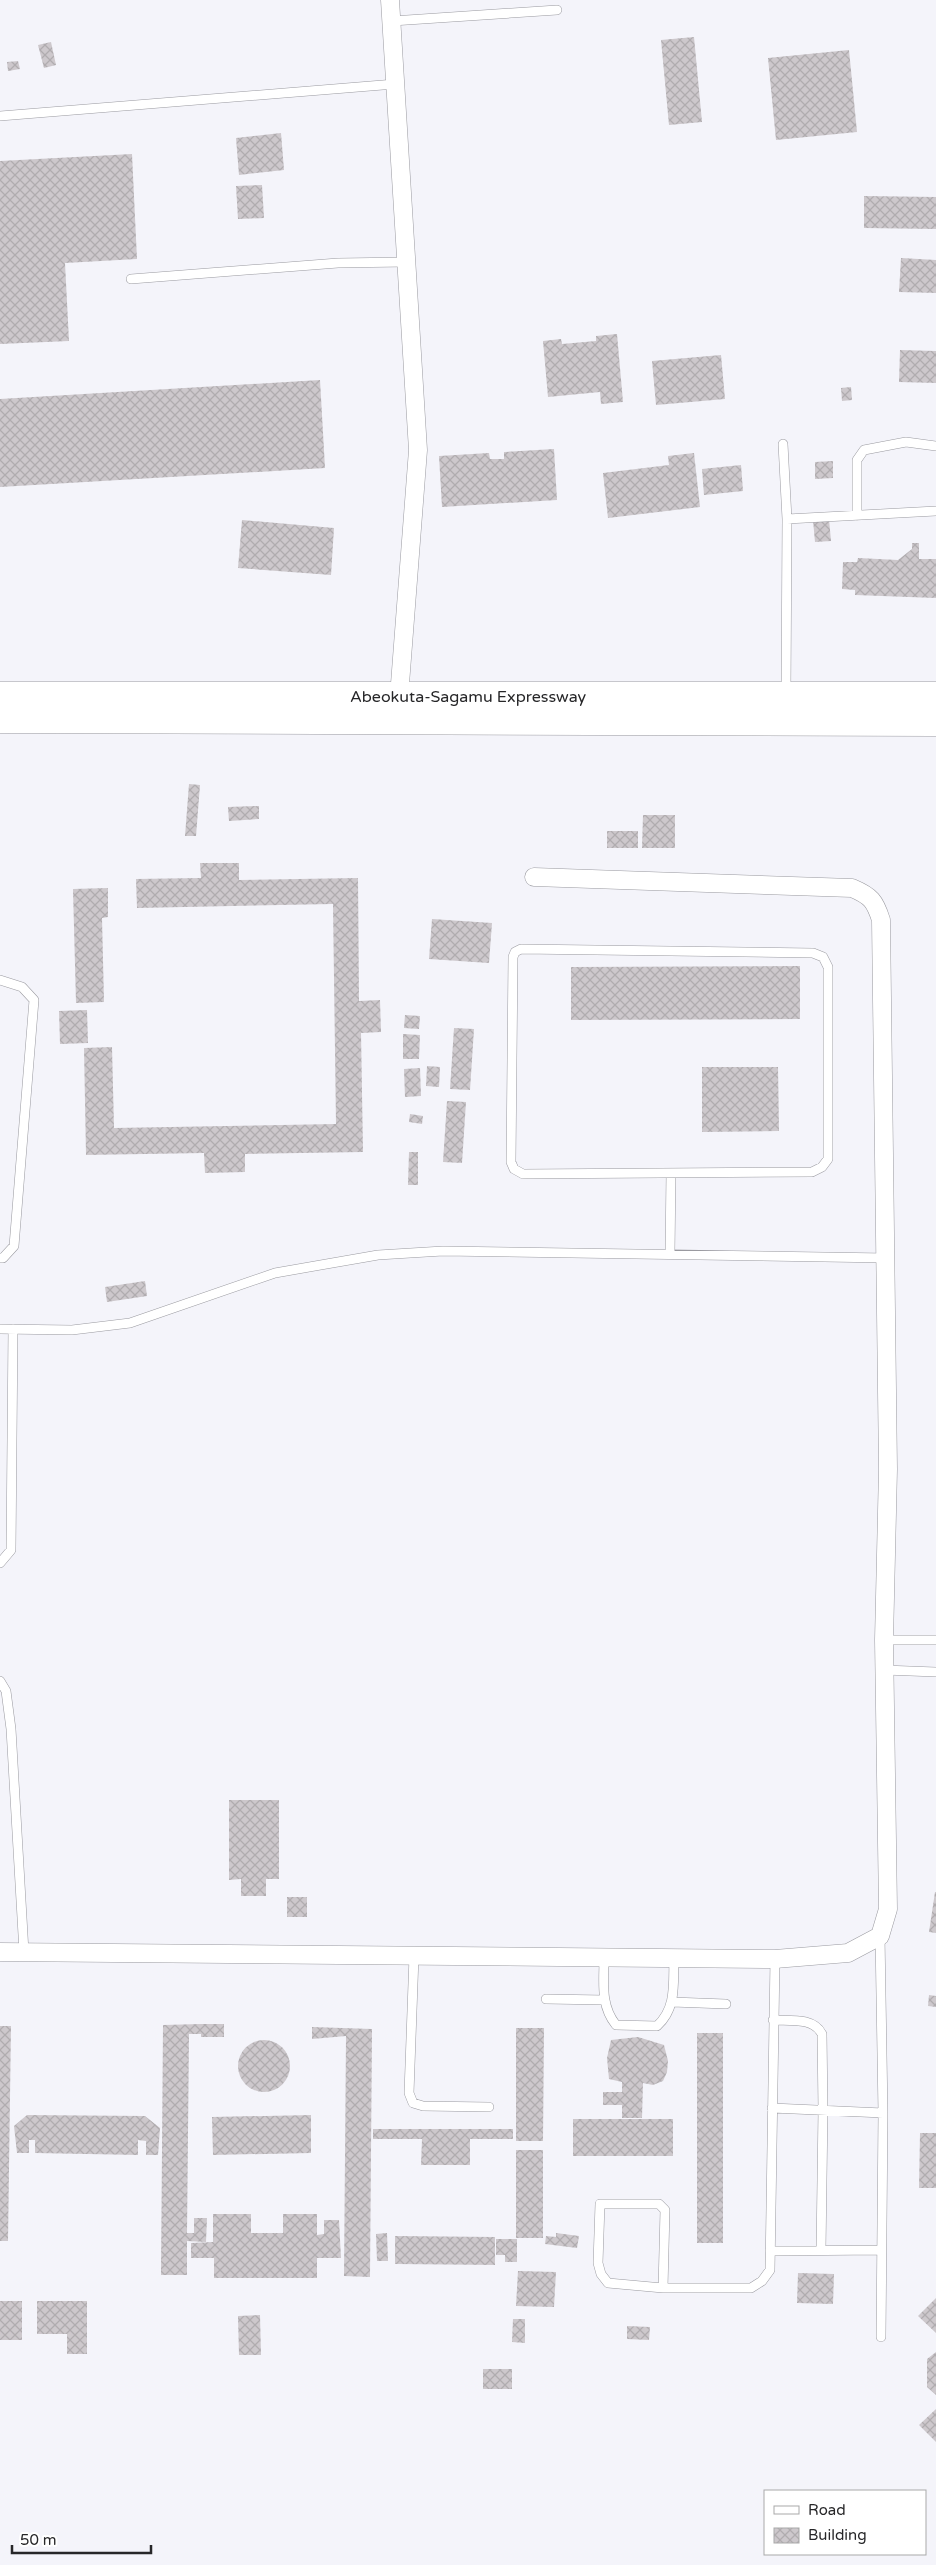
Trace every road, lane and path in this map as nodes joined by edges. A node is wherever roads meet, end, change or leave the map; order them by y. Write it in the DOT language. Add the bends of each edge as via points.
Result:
graph roads {
  1 [pos="390,0"];
  2 [pos="557,10"];
  3 [pos="392,21"];
  4 [pos="395,84"];
  5 [pos="0,116"];
  6 [pos="405,262"];
  7 [pos="130,279"];
  8 [pos="783,444"];
  9 [pos="936,446"];
  10 [pos="936,511"];
  11 [pos="857,516"];
  12 [pos="787,519"];
  13 [pos="786,694"];
  14 [pos="0,696"];
  15 [pos="936,696"];
  16 [pos="399,697"];
  17 [pos="0,719"];
  18 [pos="936,722"];
  19 [pos="534,877"];
  20 [pos="0,980"];
  21 [pos="671,1173"];
  22 [pos="670,1253"];
  23 [pos="0,1258"];
  24 [pos="886,1258"];
  25 [pos="0,1329"];
  26 [pos="13,1329"];
  27 [pos="0,1563"];
  28 [pos="884,1640"];
  29 [pos="936,1640"];
  30 [pos="884,1670"];
  31 [pos="936,1672"];
  32 [pos="0,1681"];
  33 [pos="880,1936"];
  34 [pos="0,1952"];
  35 [pos="24,1952"];
  36 [pos="414,1956"];
  37 [pos="604,1958"];
  38 [pos="674,1958"];
  39 [pos="775,1958"];
  40 [pos="546,1999"];
  41 [pos="604,2000"];
  42 [pos="672,2002"];
  43 [pos="726,2004"];
  44 [pos="773,2020"];
  45 [pos="489,2107"];
  46 [pos="772,2108"];
  47 [pos="823,2110"];
  48 [pos="883,2113"];
  49 [pos="820,2250"];
  50 [pos="881,2250"];
  51 [pos="770,2251"];
  52 [pos="663,2288"];
  53 [pos="881,2337"];
  1 -- 3 [label="street"];
  2 -- 3 [label="lane"];
  3 -- 4 [label="street"];
  4 -- 5 [label="lane"];
  4 -- 6 [label="street"];
  6 -- 7 [label="lane" via="338,263"];
  6 -- 16 [label="street" via="418,450"];
  8 -- 12 [label="lane"];
  9 -- 11 [label="lane" via="906,442 864,450 857,460"];
  10 -- 11 [label="lane"];
  11 -- 12 [label="lane"];
  12 -- 13 [label="lane"];
  13 -- 15 [label="highway, Abeokuta-Sagamu Expressway"];
  13 -- 16 [label="highway, Abeokuta-Sagamu Expressway"];
  14 -- 16 [label="highway, Abeokuta-Sagamu Expressway"];
  17 -- 18 [label="highway, Abeokuta-Sagamu Expressway"];
  19 -- 24 [label="street" via="852,888 866,893 876,904 881,920"];
  20 -- 23 [label="lane" via="22,986 34,1000 14,1246"];
  21 -- 21 [label="lane" via="524,1174 514,1169 511,1162 515,952 521,949 813,953 823,957 828,967 828,1159 812,1172"];
  21 -- 22 [label="lane"];
  22 -- 24 [label="lane"];
  22 -- 26 [label="lane" via="443,1251 378,1255 275,1273 130,1323 72,1330"];
  24 -- 28 [label="street" via="888,1469"];
  25 -- 26 [label="lane"];
  26 -- 27 [label="lane" via="11,1550"];
  28 -- 29 [label="lane"];
  28 -- 30 [label="street"];
  30 -- 31 [label="lane"];
  30 -- 33 [label="street" via="888,1909"];
  32 -- 35 [label="lane" via="6,1691 11,1729"];
  33 -- 39 [label="street" via="848,1953"];
  33 -- 48 [label="lane"];
  34 -- 35 [label="street"];
  35 -- 36 [label="street"];
  36 -- 37 [label="street"];
  36 -- 45 [label="lane" via="409,2093 413,2103"];
  37 -- 38 [label="street"];
  37 -- 41 [label="lane"];
  38 -- 39 [label="street"];
  38 -- 42 [label="lane"];
  39 -- 44 [label="lane"];
  40 -- 41 [label="lane"];
  41 -- 42 [label="lane" via="608,2015 616,2025 657,2026 668,2017"];
  42 -- 43 [label="lane"];
  44 -- 46 [label="lane"];
  44 -- 47 [label="lane" via="811,2022 818,2026 822,2034"];
  46 -- 47 [label="lane"];
  46 -- 51 [label="lane"];
  47 -- 48 [label="lane"];
  47 -- 49 [label="lane"];
  48 -- 50 [label="lane"];
  49 -- 50 [label="lane"];
  49 -- 51 [label="lane"];
  50 -- 53 [label="lane"];
  51 -- 52 [label="lane" via="770,2270 751,2288"];
  52 -- 52 [label="lane" via="662,2207 658,2204 600,2204 598,2263 601,2274 608,2283"];
}
